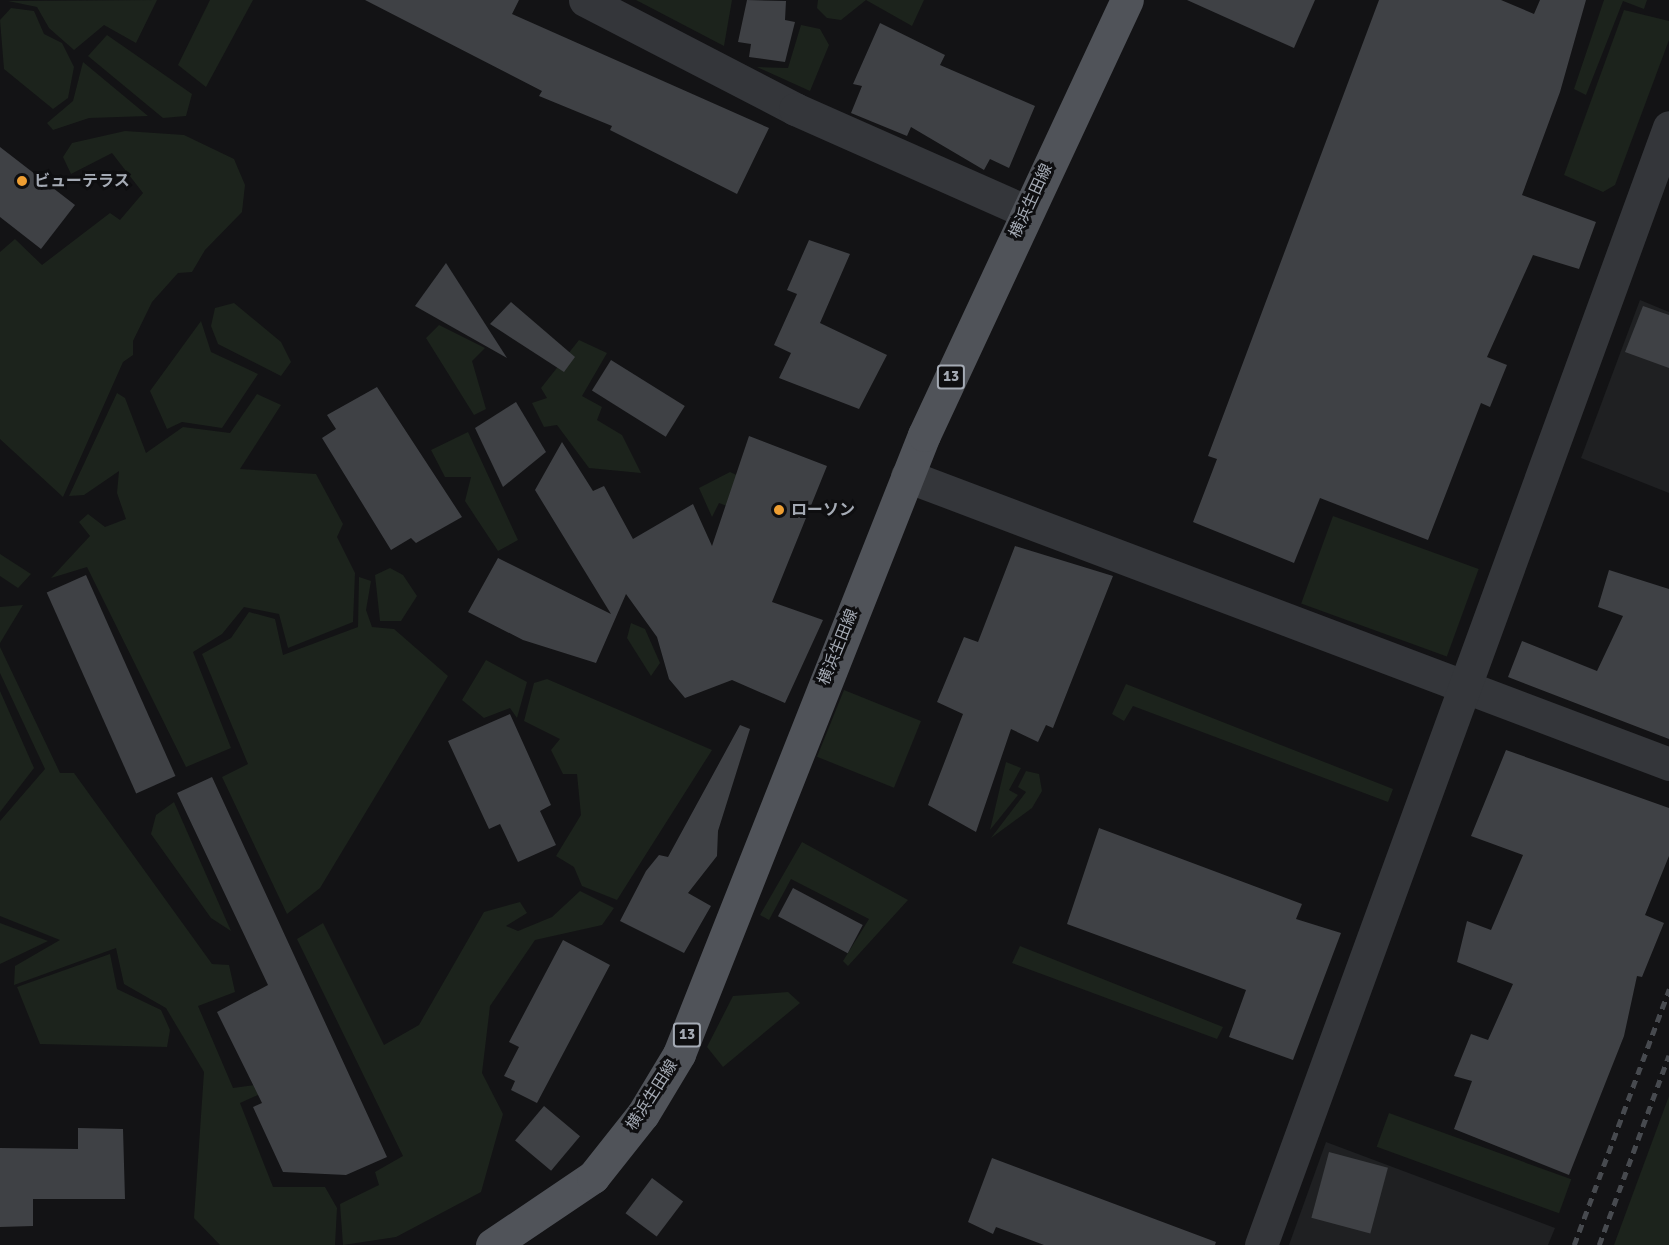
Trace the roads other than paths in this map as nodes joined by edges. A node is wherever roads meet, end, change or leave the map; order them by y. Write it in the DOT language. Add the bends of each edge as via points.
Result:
graph roads {
  1 [pos="585,0"];
  2 [pos="1127,0"];
  3 [pos="1669,127"];
  4 [pos="1026,211"];
  5 [pos="907,476"];
  6 [pos="1466,687"];
  7 [pos="1669,764"];
  8 [pos="492,1245"];
  9 [pos="1261,1245"];
  1 -- 4 [label="street" via="795,109"];
  2 -- 4 [label="main road, 横浜生田線 / 13"];
  3 -- 6 [label="street"];
  4 -- 5 [label="main road, 横浜生田線 / 13"];
  5 -- 6 [label="street"];
  5 -- 8 [label="main road, 横浜生田線 / 13" via="679,1053 643,1114 593,1177"];
  6 -- 7 [label="street"];
  6 -- 9 [label="street"];
}
